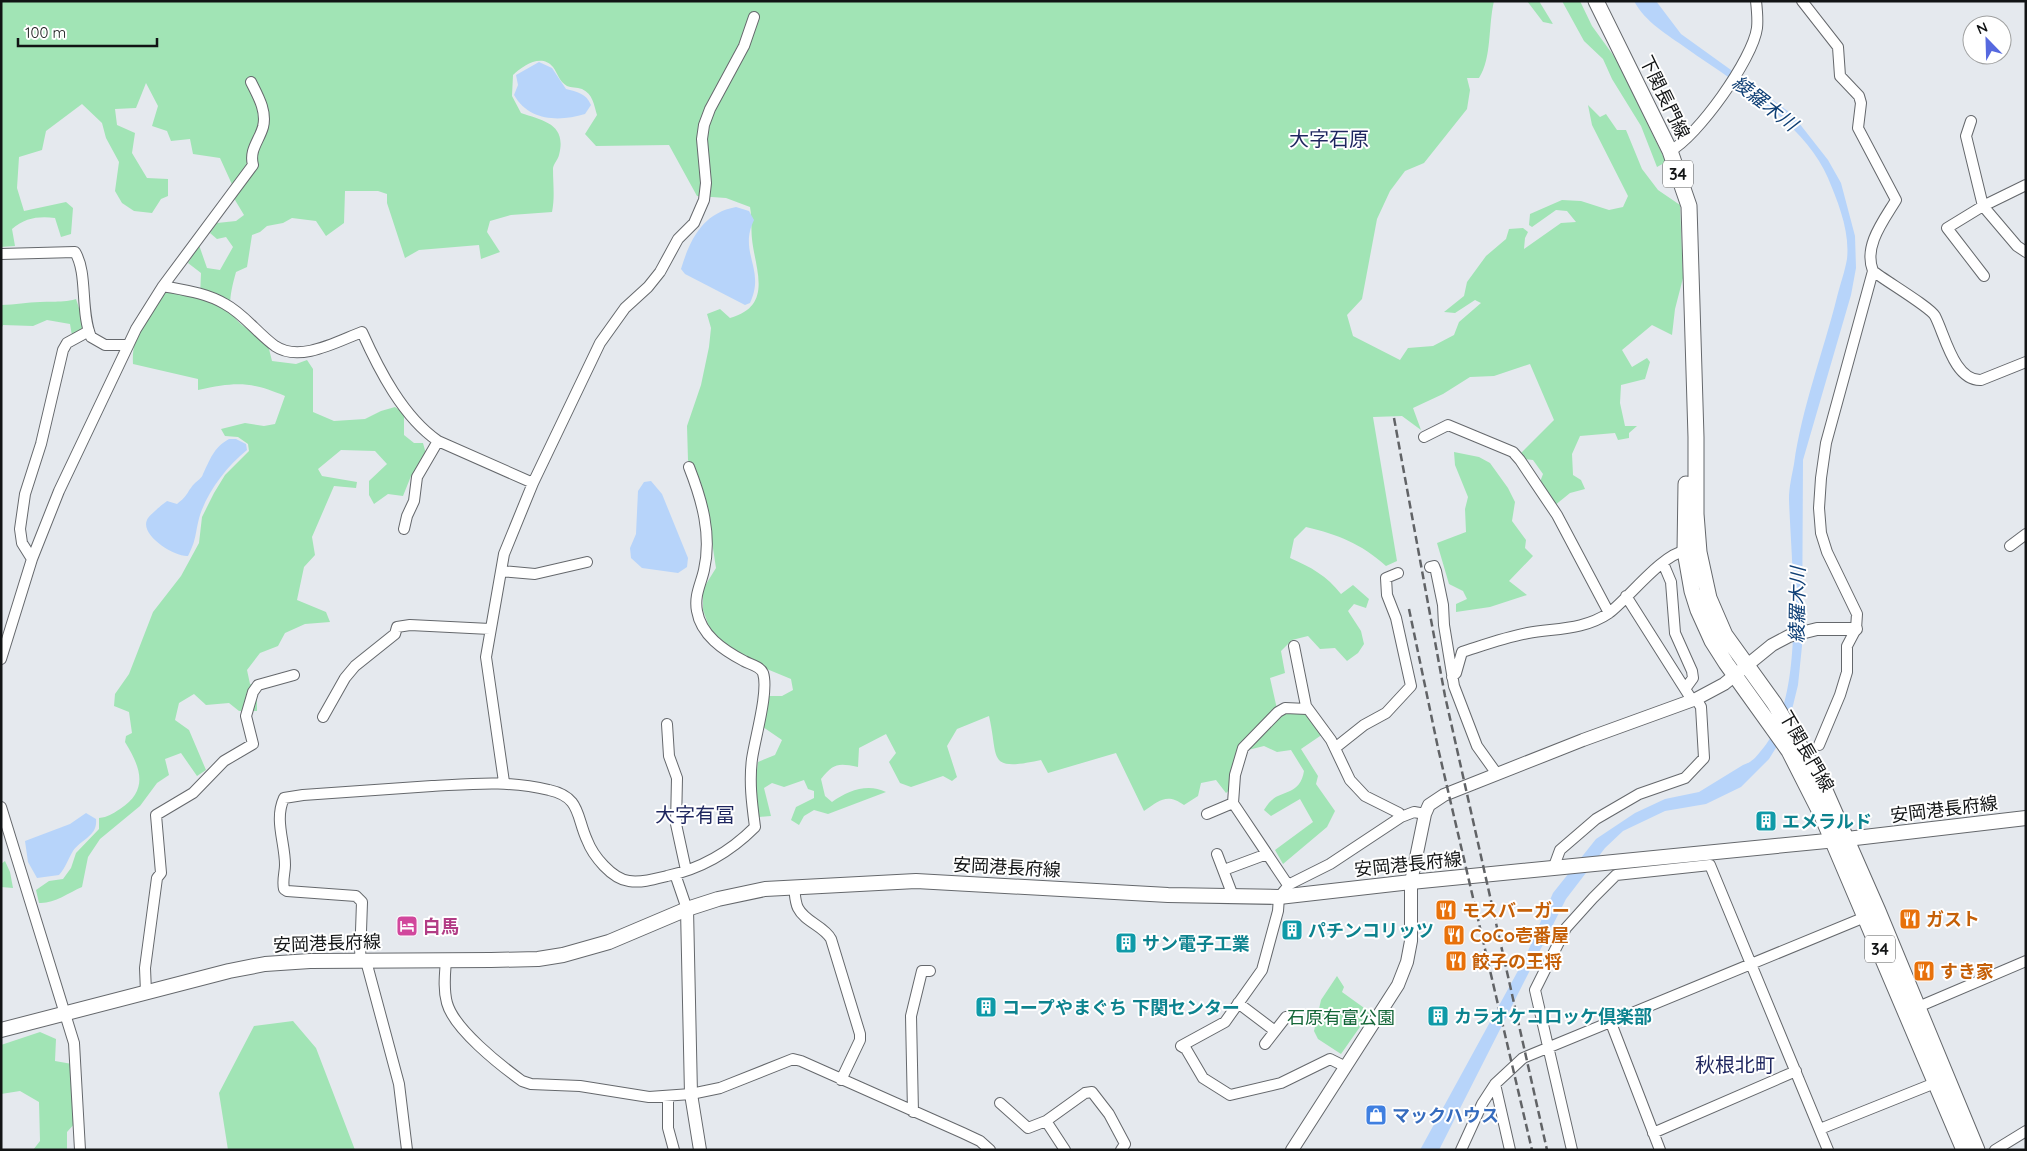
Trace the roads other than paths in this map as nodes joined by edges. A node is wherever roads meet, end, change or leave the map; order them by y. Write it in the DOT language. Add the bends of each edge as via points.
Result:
graph roads {
  1 [pos="1596,1"];
  2 [pos="1756,1"];
  3 [pos="1802,1"];
  4 [pos="754,17"];
  5 [pos="251,82"];
  6 [pos="1971,121"];
  7 [pos="1670,151"];
  8 [pos="2026,185"];
  9 [pos="1983,206"];
  10 [pos="2026,252"];
  11 [pos="1,254"];
  12 [pos="1873,270"];
  13 [pos="1984,276"];
  14 [pos="163,286"];
  15 [pos="89,331"];
  16 [pos="128,345"];
  17 [pos="2026,362"];
  18 [pos="1692,363"];
  19 [pos="1424,438"];
  20 [pos="438,441"];
  21 [pos="689,467"];
  22 [pos="533,483"];
  23 [pos="404,529"];
  24 [pos="2026,534"];
  25 [pos="2010,546"];
  26 [pos="1685,551"];
  27 [pos="32,559"];
  28 [pos="587,562"];
  29 [pos="1663,563"];
  30 [pos="1430,567"];
  31 [pos="501,571"];
  32 [pos="1398,573"];
  33 [pos="1626,596"];
  34 [pos="1609,613"];
  35 [pos="490,629"];
  36 [pos="1856,629"];
  37 [pos="1294,646"];
  38 [pos="1,660"];
  39 [pos="1741,671"];
  40 [pos="294,675"];
  41 [pos="1452,678"];
  42 [pos="1685,689"];
  43 [pos="1694,700"];
  44 [pos="1307,709"];
  45 [pos="322,717"];
  46 [pos="667,724"];
  47 [pos="1819,745"];
  48 [pos="1335,748"];
  49 [pos="1498,774"];
  50 [pos="504,782"];
  51 [pos="1233,803"];
  52 [pos="1,807"];
  53 [pos="1207,814"];
  54 [pos="1425,814"];
  55 [pos="1401,817"];
  56 [pos="2026,818"];
  57 [pos="1840,840"];
  58 [pos="1217,854"];
  59 [pos="1267,854"];
  60 [pos="1556,869"];
  61 [pos="686,870"];
  62 [pos="1224,870"];
  63 [pos="675,874"];
  64 [pos="1411,882"];
  65 [pos="1288,885"];
  66 [pos="794,887"];
  67 [pos="1233,896"];
  68 [pos="1280,897"];
  69 [pos="687,909"];
  70 [pos="1872,914"];
  71 [pos="363,960"];
  72 [pos="446,960"];
  73 [pos="2026,961"];
  74 [pos="1752,964"];
  75 [pos="930,971"];
  76 [pos="146,992"];
  77 [pos="1238,1003"];
  78 [pos="1918,1007"];
  79 [pos="66,1013"];
  80 [pos="1286,1017"];
  81 [pos="1611,1023"];
  82 [pos="1,1030"];
  83 [pos="1275,1031"];
  84 [pos="1265,1044"];
  85 [pos="1548,1048"];
  86 [pos="1346,1067"];
  87 [pos="1796,1071"];
  88 [pos="841,1080"];
  89 [pos="1942,1080"];
  90 [pos="1495,1084"];
  91 [pos="691,1094"];
  92 [pos="668,1096"];
  93 [pos="1000,1103"];
  94 [pos="913,1112"];
  95 [pos="1046,1120"];
  96 [pos="1820,1129"];
  97 [pos="2026,1131"];
  98 [pos="1653,1132"];
  99 [pos="80,1150"];
  100 [pos="407,1150"];
  101 [pos="674,1150"];
  102 [pos="700,1150"];
  103 [pos="990,1150"];
  104 [pos="1065,1150"];
  105 [pos="1121,1150"];
  106 [pos="1292,1150"];
  107 [pos="1461,1150"];
  108 [pos="1510,1150"];
  109 [pos="1572,1150"];
  110 [pos="1660,1150"];
  111 [pos="1828,1150"];
  112 [pos="1964,1150"];
  113 [pos="1977,1150"];
  114 [pos="1995,1150"];
  1 -- 7 [label="main road, 下関長門線 / 34"];
  2 -- 7 [label="street" via="1757,29 1744,62 1682,146"];
  3 -- 12 [label="street" via="1838,47 1840,76 1859,96 1861,103 1858,128 1896,200 1872,241 1870,263"];
  4 -- 22 [label="street" via="744,46 704,125 706,183 704,200 694,223 678,239 660,272 625,308 600,343"];
  5 -- 14 [label="street" via="261,101 263,117 263,127 252,150 253,165"];
  6 -- 9 [label="street" via="1966,136"];
  7 -- 18 [label="main road, 下関長門線 / 34" via="1689,206"];
  8 -- 9 [label="street"];
  9 -- 10 [label="street" via="2016,246"];
  9 -- 13 [label="street" via="1947,228"];
  11 -- 15 [label="street" via="76,252 80,259"];
  12 -- 17 [label="street" via="1934,314 1965,375 1981,380"];
  12 -- 36 [label="street" via="1826,444 1819,508 1821,533 1857,614"];
  14 -- 16 [label="street"];
  14 -- 20 [label="street" via="225,303 276,347 289,351 303,352 362,332 383,375 418,424"];
  15 -- 16 [label="street" via="100,344"];
  15 -- 27 [label="street" via="67,343 63,350 41,444 25,494 20,529 22,543"];
  16 -- 27 [label="street" via="59,491"];
  18 -- 26 [label="main road, 下関長門線 / 34"];
  18 -- 39 [label="main road, 下関長門線 / 34" via="1696,514 1703,577 1716,618"];
  19 -- 34 [label="street" via="1448,425 1513,452 1557,515"];
  20 -- 22 [label="street"];
  20 -- 23 [label="street" via="417,477 414,501"];
  21 -- 61 [label="street" via="705,512 706,556 697,591 697,612 709,637 743,661 761,669 763,694 752,760 750,800 754,827 719,856"];
  22 -- 31 [label="street" via="504,554"];
  24 -- 25 [label="street"];
  26 -- 29 [label="street"];
  26 -- 39 [label="main road, 下関長門線 / 34" via="1692,591 1712,641"];
  27 -- 38 [label="street"];
  28 -- 31 [label="street" via="536,574"];
  29 -- 33 [label="street"];
  29 -- 42 [label="street" via="1671,582 1675,633 1693,678"];
  30 -- 41 [label="street" via="1434,566 1436,571 1443,605"];
  31 -- 35 [label="street"];
  32 -- 48 [label="street" via="1386,578 1385,584 1412,686 1386,713 1364,725"];
  33 -- 34 [label="street"];
  33 -- 42 [label="street"];
  34 -- 41 [label="street" via="1576,627 1528,633 1462,652"];
  35 -- 45 [label="street" via="397,627 395,634 354,666"];
  35 -- 50 [label="street" via="486,657"];
  36 -- 39 [label="street" via="1817,629 1779,640"];
  36 -- 47 [label="street" via="1847,646 1847,672 1840,695"];
  37 -- 44 [label="street"];
  39 -- 43 [label="street"];
  39 -- 57 [label="main road, 下関長門線 / 34"];
  39 -- 57 [label="main road, 下関長門線 / 34" via="1774,703 1796,737 1820,779"];
  40 -- 76 [label="street" via="254,689 246,716 253,744 224,761 193,793 156,815 161,873 157,878 145,968"];
  41 -- 49 [label="street" via="1477,746"];
  42 -- 43 [label="street"];
  43 -- 49 [label="street"];
  43 -- 60 [label="street" via="1701,707 1704,758 1685,778 1639,794 1596,819 1560,850"];
  44 -- 48 [label="street"];
  44 -- 51 [label="street" via="1284,708 1247,742 1235,775"];
  46 -- 61 [label="street" via="669,756 676,778 676,824"];
  48 -- 55 [label="street" via="1356,789"];
  49 -- 54 [label="street" via="1436,799"];
  50 -- 63 [label="street" via="563,795 578,811 587,841 615,876 628,881 643,881"];
  50 -- 71 [label="street" via="284,798 279,817 285,866 284,888 287,891 356,896 362,902"];
  51 -- 53 [label="street"];
  51 -- 59 [label="street"];
  52 -- 79 [label="street"];
  54 -- 55 [label="street" via="1414,812"];
  54 -- 64 [label="street"];
  55 -- 65 [label="street" via="1330,864"];
  56 -- 57 [label="main road, 安岡港長府線"];
  57 -- 60 [label="main road, 安岡港長府線"];
  57 -- 70 [label="main road, 下関長門線 / 34"];
  58 -- 62 [label="street"];
  59 -- 62 [label="street"];
  59 -- 65 [label="street"];
  60 -- 64 [label="main road, 安岡港長府線"];
  61 -- 63 [label="street"];
  62 -- 67 [label="street"];
  63 -- 69 [label="street"];
  64 -- 68 [label="main road, 安岡港長府線"];
  64 -- 86 [label="street" via="1412,921 1407,962 1398,984"];
  65 -- 68 [label="street"];
  66 -- 67 [label="main road, 安岡港長府線" via="916,881"];
  66 -- 69 [label="main road, 安岡港長府線" via="765,889"];
  66 -- 88 [label="street" via="796,903 802,913 831,939 860,1034"];
  67 -- 68 [label="main road, 安岡港長府線"];
  68 -- 77 [label="street" via="1262,970"];
  69 -- 72 [label="main road, 安岡港長府線" via="609,942 564,955"];
  69 -- 91 [label="street"];
  70 -- 74 [label="street"];
  70 -- 78 [label="main road, 下関長門線 / 34"];
  70 -- 89 [label="main road, 下関長門線 / 34"];
  71 -- 72 [label="main road, 安岡港長府線"];
  71 -- 76 [label="main road, 安岡港長府線" via="265,964"];
  71 -- 100 [label="street" via="399,1084"];
  72 -- 92 [label="street" via="445,992 452,1014 467,1033 522,1081 649,1097"];
  73 -- 78 [label="street"];
  74 -- 81 [label="street"];
  74 -- 85 [label="street" via="1710,865 1616,875 1566,928 1535,990"];
  74 -- 87 [label="street"];
  75 -- 94 [label="street" via="922,971 911,1016"];
  76 -- 79 [label="main road, 安岡港長府線"];
  77 -- 83 [label="street"];
  77 -- 86 [label="street" via="1225,1022 1182,1046 1203,1078 1230,1095 1282,1083 1330,1059"];
  78 -- 89 [label="main road, 下関長門線 / 34"];
  79 -- 82 [label="main road, 安岡港長府線"];
  79 -- 99 [label="street" via="74,1043"];
  80 -- 83 [label="street"];
  81 -- 85 [label="street"];
  81 -- 98 [label="street"];
  83 -- 84 [label="street"];
  85 -- 90 [label="street" via="1523,1058"];
  85 -- 109 [label="street"];
  86 -- 106 [label="street"];
  87 -- 96 [label="street"];
  87 -- 98 [label="street"];
  88 -- 91 [label="street" via="792,1059 720,1088"];
  88 -- 94 [label="street"];
  89 -- 96 [label="street"];
  89 -- 112 [label="main road, 下関長門線 / 34"];
  89 -- 113 [label="main road, 下関長門線 / 34"];
  90 -- 107 [label="street"];
  90 -- 108 [label="street"];
  91 -- 92 [label="street"];
  91 -- 102 [label="street"];
  92 -- 101 [label="street" via="668,1128"];
  93 -- 95 [label="street" via="1028,1128"];
  94 -- 103 [label="street" via="980,1142"];
  95 -- 104 [label="street"];
  95 -- 105 [label="street" via="1085,1093 1092,1092 1109,1114 1125,1144"];
  96 -- 111 [label="street"];
  97 -- 114 [label="street"];
  98 -- 110 [label="street"];
}
